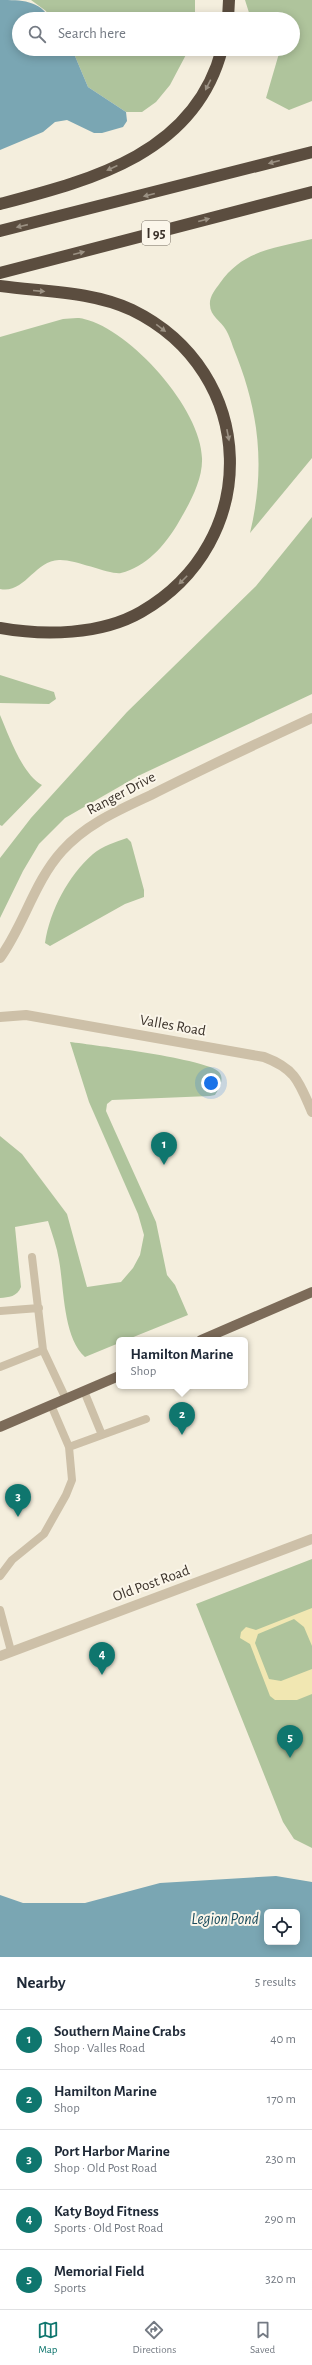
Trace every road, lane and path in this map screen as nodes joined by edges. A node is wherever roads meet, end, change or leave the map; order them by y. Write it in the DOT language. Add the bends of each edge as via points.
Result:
graph roads {
  1 [pos="229,0"];
  2 [pos="228,12"];
  3 [pos="220,56"];
  4 [pos="312,152"];
  5 [pos="312,192"];
  6 [pos="0,204"];
  7 [pos="0,231"];
  8 [pos="0,273"];
  9 [pos="0,286"];
  10 [pos="0,628"];
  11 [pos="312,718"];
  12 [pos="0,958"];
  13 [pos="0,1017"];
  14 [pos="312,1112"];
  15 [pos="32,1257"];
  16 [pos="312,1292"];
  17 [pos="39,1308"];
  18 [pos="0,1311"];
  19 [pos="208,1337"];
  20 [pos="43,1350"];
  21 [pos="0,1367"];
  22 [pos="116,1377"];
  23 [pos="84,1391"];
  24 [pos="66,1399"];
  25 [pos="51,1405"];
  26 [pos="146,1419"];
  27 [pos="0,1427"];
  28 [pos="102,1435"];
  29 [pos="69,1448"];
  30 [pos="312,1539"];
  31 [pos="0,1576"];
  32 [pos="0,1610"];
  33 [pos="11,1651"];
  34 [pos="0,1656"];
  1 -- 2 [label="highway"];
  3 -- 6 [label="highway, one-way" via="197,105 164,138 143,152 90,179"];
  4 -- 7 [label="highway, one-way"];
  8 -- 5 [label="highway, I 95, one-way"];
  9 -- 10 [label="highway, one-way" via="108,301 132,310 162,328 189,352 214,391 223,413 231,461 225,510 216,532 193,570 159,601 120,621 77,630 19,631"];
  11 -- 12 [label="street, Ranger Drive" via="90,826 62,850 48,868"];
  13 -- 14 [label="street, Valles Road" via="26,1015 264,1057 281,1063 292,1073"];
  15 -- 17 [label="lane"];
  16 -- 19 [label="main road"];
  17 -- 18 [label="lane"];
  17 -- 20 [label="lane"];
  20 -- 21 [label="lane"];
  20 -- 24 [label="lane"];
  22 -- 23 [label="main road"];
  23 -- 24 [label="main road"];
  23 -- 28 [label="lane"];
  24 -- 25 [label="main road"];
  25 -- 27 [label="main road"];
  25 -- 29 [label="lane"];
  26 -- 28 [label="lane"];
  28 -- 29 [label="lane"];
  29 -- 31 [label="lane" via="72,1480 66,1495 44,1534 12,1560"];
  30 -- 33 [label="street, Old Post Road"];
  32 -- 33 [label="lane"];
  33 -- 34 [label="street, Old Post Road"];
}
